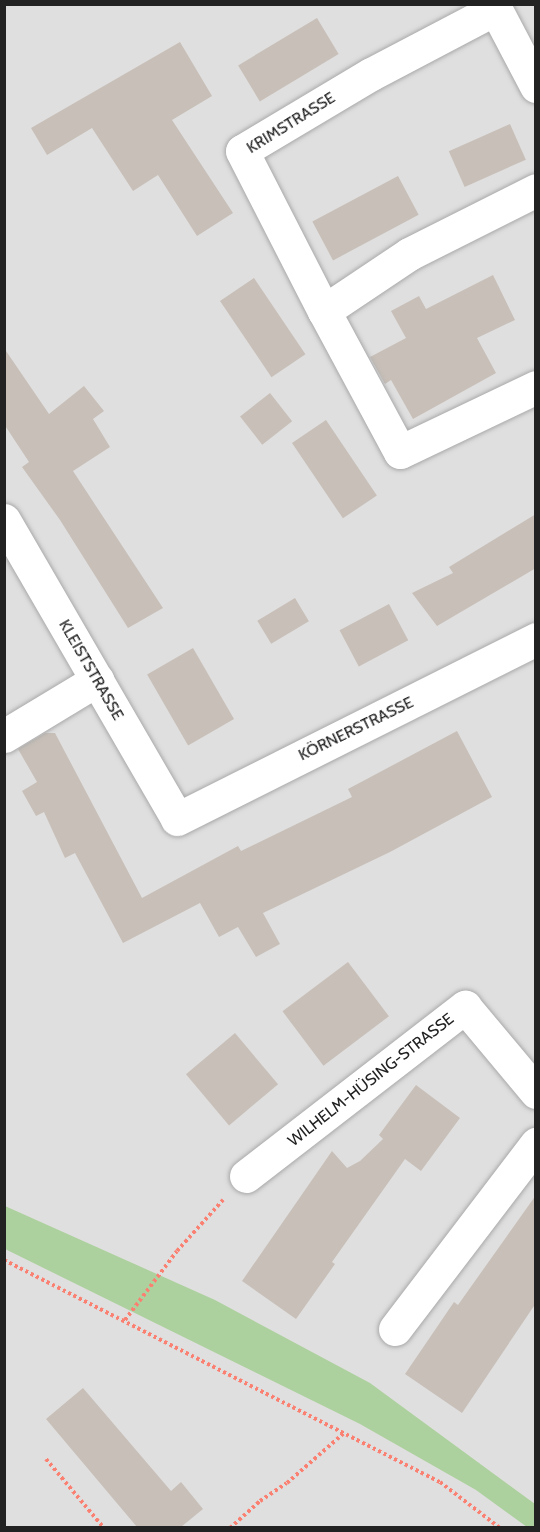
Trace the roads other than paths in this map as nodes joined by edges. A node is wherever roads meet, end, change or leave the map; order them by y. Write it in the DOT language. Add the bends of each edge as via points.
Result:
graph roads {
  1 [pos="494,7"];
  2 [pos="536,86"];
  3 [pos="536,190"];
  4 [pos="324,311"];
  5 [pos="536,387"];
  6 [pos="4,520"];
  7 [pos="536,639"];
  8 [pos="97,680"];
  9 [pos="4,736"];
  10 [pos="177,819"];
  11 [pos="536,1092"];
  12 [pos="536,1144"];
  13 [pos="246,1176"];
  14 [pos="395,1329"];
  1 -- 2 [label="street, KRIMSTRASSE"];
  1 -- 4 [label="street, KRIMSTRASSE" via="242,151"];
  3 -- 4 [label="street" via="409,254"];
  4 -- 5 [label="street, KRIMSTRASSE" via="400,452"];
  6 -- 8 [label="street, KLEISTSTRASSE"];
  7 -- 10 [label="street, KÖRNERSTRASSE"];
  8 -- 9 [label="street"];
  8 -- 10 [label="street, KLEISTSTRASSE"];
  11 -- 13 [label="street, WILHELM-HÜSING-STRASSE" via="465,1007"];
  12 -- 14 [label="street"];
}
